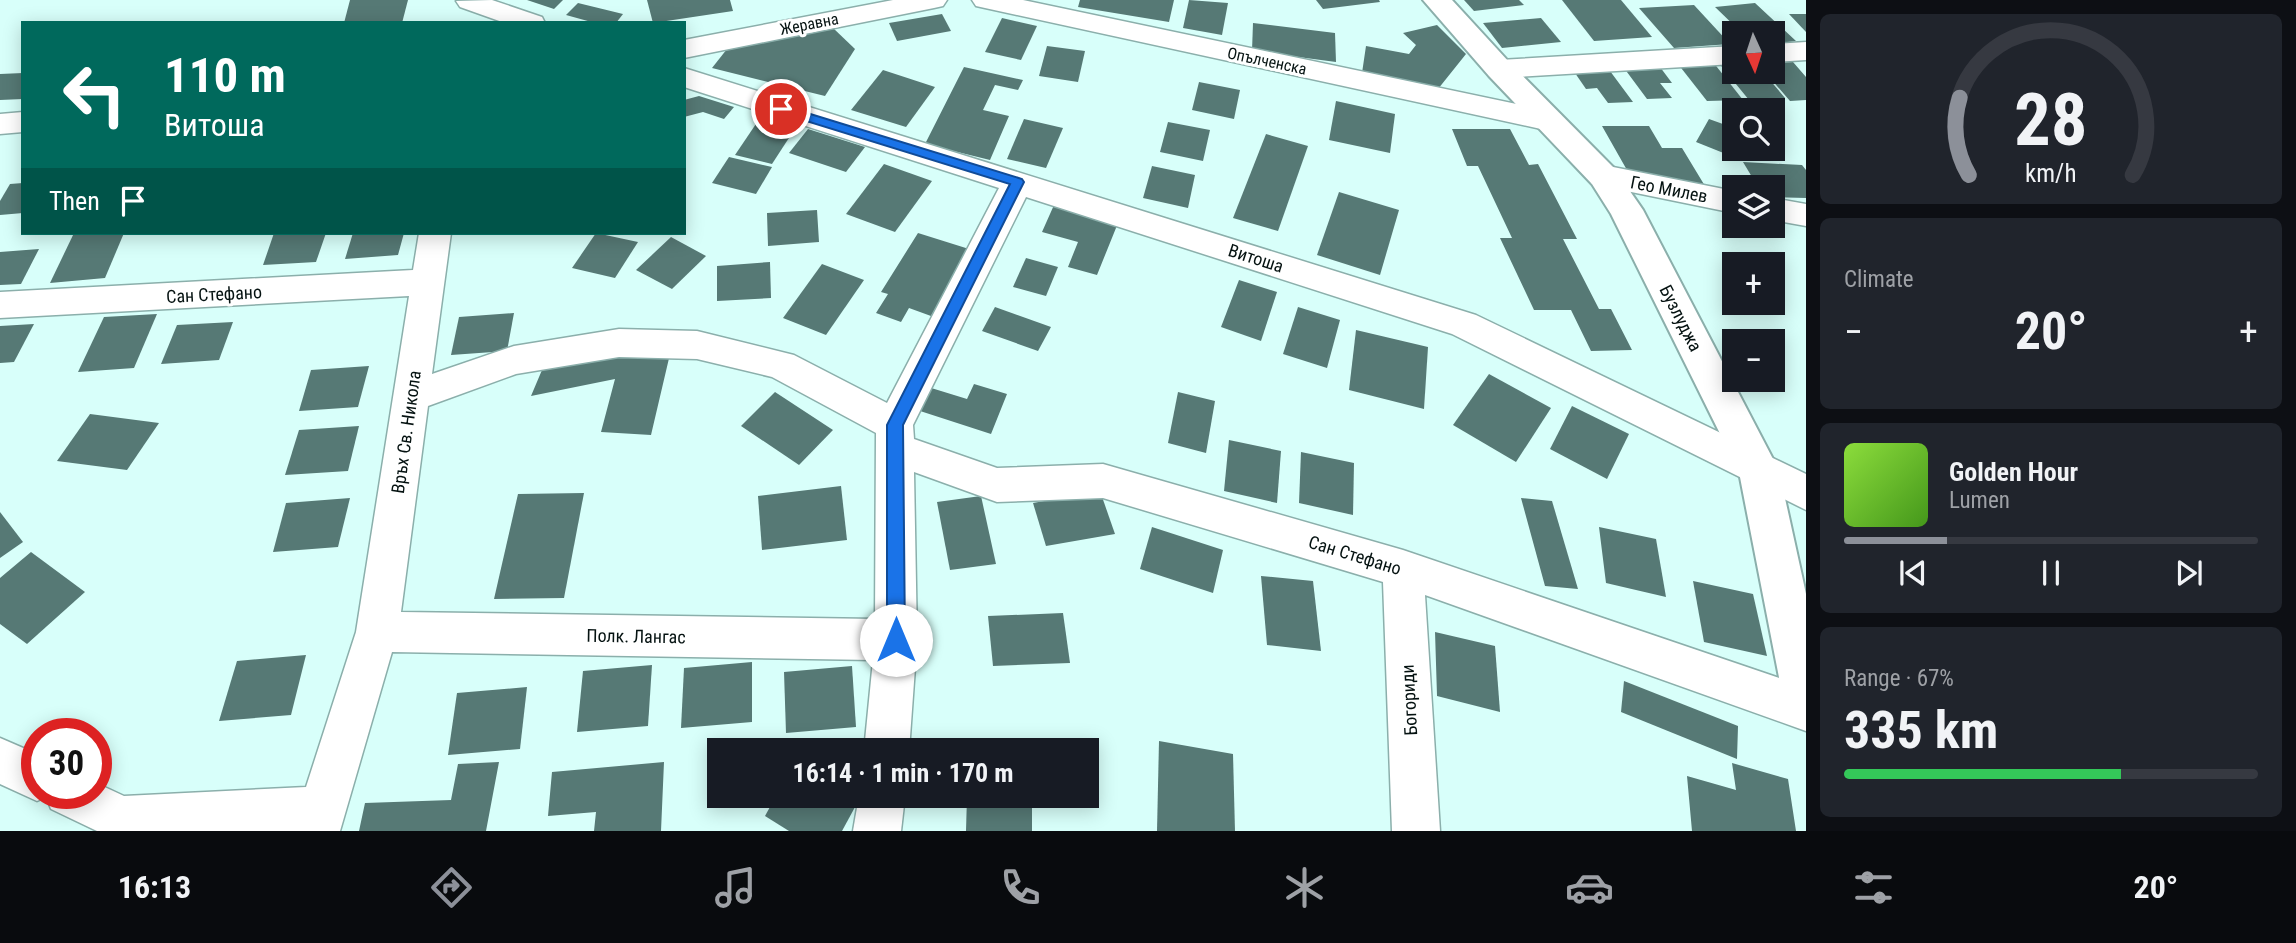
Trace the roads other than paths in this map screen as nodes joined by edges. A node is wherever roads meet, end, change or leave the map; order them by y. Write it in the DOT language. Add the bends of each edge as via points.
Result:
graph roads {
  1 [pos="469,0"];
  2 [pos="934,0"];
  3 [pos="985,0"];
  4 [pos="1437,0"];
  5 [pos="466,21"];
  6 [pos="527,21"];
  7 [pos="686,49"];
  8 [pos="1806,51"];
  9 [pos="1785,52"];
  10 [pos="1722,56"];
  11 [pos="1499,69"];
  12 [pos="690,83"];
  13 [pos="1550,121"];
  14 [pos="21,122"];
  15 [pos="0,124"];
  16 [pos="1603,176"];
  17 [pos="1018,182"];
  18 [pos="1722,200"];
  19 [pos="1785,211"];
  20 [pos="1806,215"];
  21 [pos="435,235"];
  22 [pos="428,282"];
  23 [pos="0,305"];
  24 [pos="411,397"];
  25 [pos="896,437"];
  26 [pos="1759,471"];
  27 [pos="1806,493"];
  28 [pos="1403,569"];
  29 [pos="377,632"];
  30 [pos="896,640"];
  31 [pos="1806,698"];
  32 [pos="1806,709"];
  33 [pos="887,738"];
  34 [pos="0,761"];
  35 [pos="21,771"];
  36 [pos="880,808"];
  37 [pos="102,809"];
  38 [pos="319,820"];
  39 [pos="877,831"];
  40 [pos="1416,831"];
  1 -- 5 [label="street"];
  1 -- 6 [label="street"];
  2 -- 7 [label="street, Жеравна"];
  3 -- 13 [label="street, Опълченска"];
  4 -- 11 [label="street, Бузлуджа"];
  8 -- 9 [label="street"];
  10 -- 11 [label="street"];
  11 -- 13 [label="street, Бузлуджа"];
  12 -- 17 [label="street, Витоша"];
  13 -- 16 [label="street, Бузлуджа"];
  14 -- 15 [label="street"];
  16 -- 18 [label="street, Гео Милев"];
  16 -- 26 [label="street, Бузлуджа" via="1626,211"];
  17 -- 25 [label="street"];
  17 -- 26 [label="street, Витоша" via="1464,324"];
  19 -- 20 [label="street"];
  21 -- 22 [label="street, Връх Св. Никола"];
  22 -- 23 [label="street, Сан Стефано"];
  22 -- 24 [label="street, Връх Св. Никола"];
  24 -- 25 [label="street, Сан Стефано" via="514,360 619,343 696,345 781,365"];
  24 -- 29 [label="street, Връх Св. Никола"];
  25 -- 28 [label="street, Сан Стефано" via="997,485 1103,481"];
  25 -- 30 [label="street"];
  26 -- 27 [label="street, Витоша"];
  26 -- 31 [label="street, Бузлуджа"];
  28 -- 32 [label="street, Сан Стефано"];
  28 -- 40 [label="street, Богориди"];
  29 -- 30 [label="street, Полк. Лангас"];
  29 -- 38 [label="street, Връх Св. Никола"];
  30 -- 33 [label="street"];
  34 -- 35 [label="street"];
  36 -- 39 [label="street"];
  37 -- 38 [label="street" via="123,819"];
}
